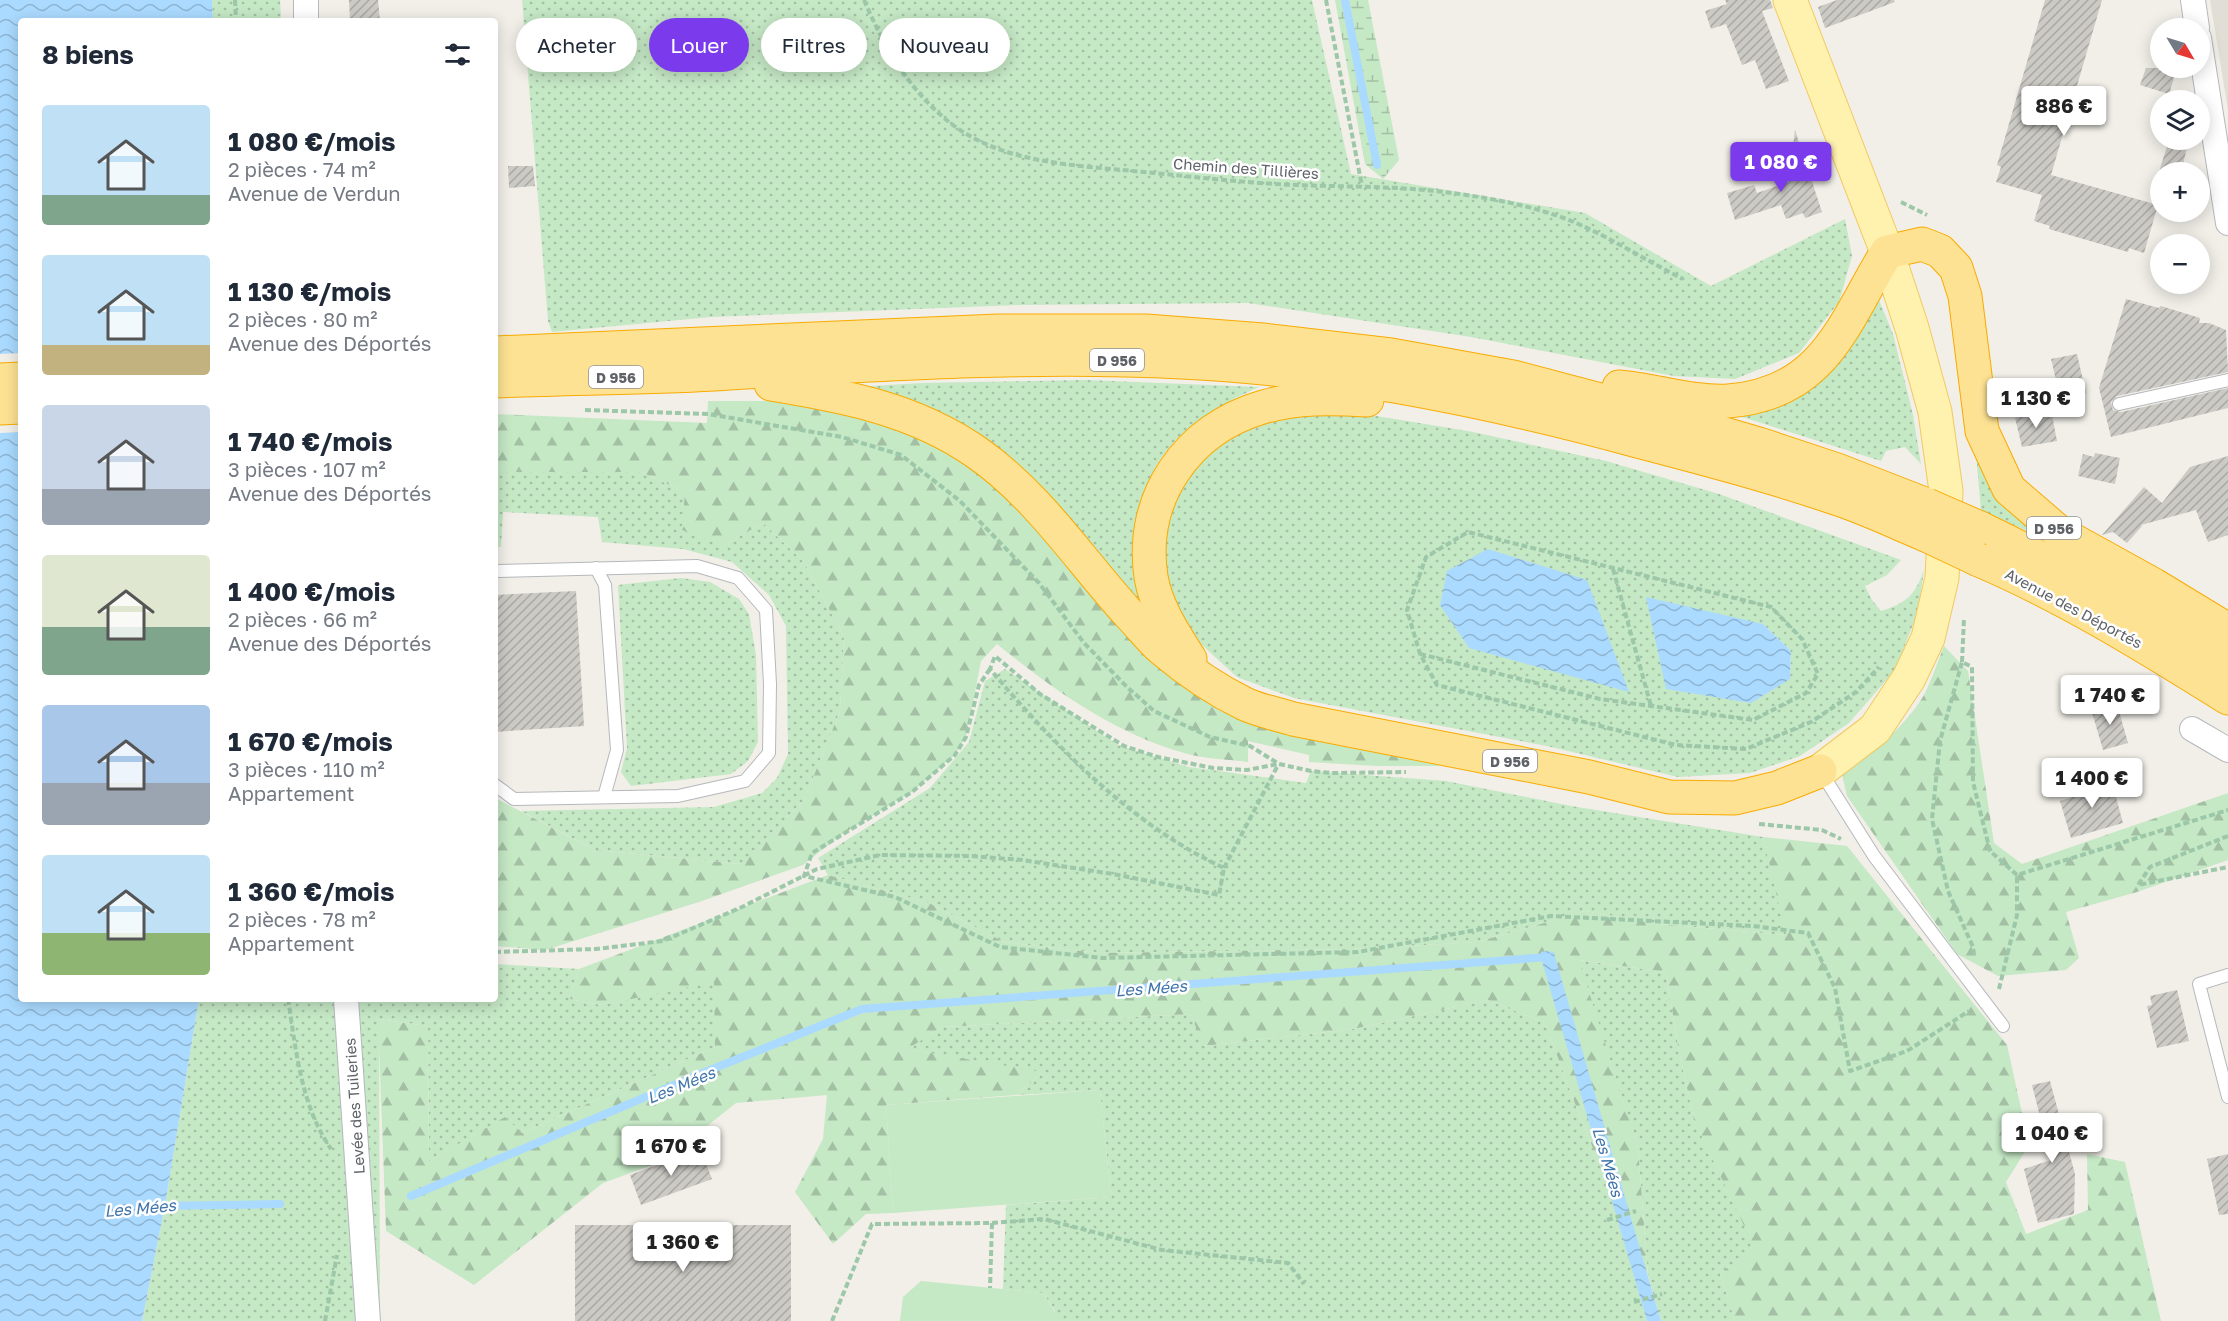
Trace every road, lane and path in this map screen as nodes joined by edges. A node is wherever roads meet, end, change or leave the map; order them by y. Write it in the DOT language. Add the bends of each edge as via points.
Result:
graph roads {
  1 [pos="235,0"];
  2 [pos="306,0"];
  3 [pos="864,0"];
  4 [pos="1326,0"];
  5 [pos="1790,0"];
  6 [pos="2193,0"];
  7 [pos="236,18"];
  8 [pos="306,18"];
  9 [pos="2196,18"];
  10 [pos="2205,78"];
  11 [pos="1362,186"];
  12 [pos="1901,202"];
  13 [pos="1935,220"];
  14 [pos="2228,223"];
  15 [pos="1887,252"];
  16 [pos="1683,279"];
  17 [pos="498,353"];
  18 [pos="710,374"];
  19 [pos="1513,377"];
  20 [pos="18,379"];
  21 [pos="0,380"];
  22 [pos="2228,380"];
  23 [pos="498,381"];
  24 [pos="2119,404"];
  25 [pos="18,407"];
  26 [pos="0,408"];
  27 [pos="583,410"];
  28 [pos="1521,410"];
  29 [pos="1926,520"];
  30 [pos="1980,544"];
  31 [pos="596,568"];
  32 [pos="1613,568"];
  33 [pos="498,571"];
  34 [pos="2228,630"];
  35 [pos="1420,654"];
  36 [pos="2228,663"];
  37 [pos="1880,666"];
  38 [pos="990,669"];
  39 [pos="1204,680"];
  40 [pos="2228,698"];
  41 [pos="1651,706"];
  42 [pos="2192,729"];
  43 [pos="2228,750"];
  44 [pos="1279,764"];
  45 [pos="1820,771"];
  46 [pos="498,787"];
  47 [pos="604,798"];
  48 [pos="2228,810"];
  49 [pos="2228,836"];
  50 [pos="2228,867"];
  51 [pos="1224,868"];
  52 [pos="804,876"];
  53 [pos="498,952"];
  54 [pos="2228,975"];
  55 [pos="1967,980"];
  56 [pos="288,1002"];
  57 [pos="346,1002"];
  58 [pos="2003,1026"];
  59 [pos="1850,1071"];
  60 [pos="2228,1097"];
  61 [pos="337,1157"];
  62 [pos="1636,1211"];
  63 [pos="1607,1220"];
  64 [pos="992,1223"];
  65 [pos="1304,1284"];
  66 [pos="990,1288"];
  67 [pos="1662,1294"];
  68 [pos="1634,1302"];
  69 [pos="368,1321"];
  70 [pos="832,1321"];
  1 -- 7 [label="path"];
  2 -- 8 [label="street"];
  3 -- 11 [label="path, Chemin des Tillières" via="890,55 912,87 955,126 1004,151 1081,166 1296,185"];
  4 -- 11 [label="path"];
  5 -- 15 [label="main road"];
  6 -- 9 [label="street"];
  10 -- 14 [label="street"];
  11 -- 16 [label="path, Chemin des Tillières" via="1444,192 1528,208 1568,220"];
  12 -- 13 [label="path"];
  15 -- 19 [label="highway, D 956" via="1833,347 1800,378 1774,391 1750,397 1697,399 1642,389"];
  15 -- 34 [label="highway, D 956" via="1922,244 1940,251 1956,268 1965,296 1982,431 2009,489 2060,533"];
  15 -- 45 [label="main road, D 956" via="1935,412 1946,490 1942,578 1928,638 1909,678 1875,729"];
  17 -- 19 [label="highway, D 956" via="998,331 1146,331 1391,355"];
  18 -- 23 [label="highway, D 956"];
  18 -- 28 [label="highway, D 956" via="1037,358 1184,362 1381,383"];
  18 -- 39 [label="highway, D 956" via="833,394 896,410 948,434 1004,474 1161,648"];
  19 -- 29 [label="highway, D 956" via="1687,423 1837,470"];
  20 -- 21 [label="highway"];
  22 -- 24 [label="lane"];
  25 -- 26 [label="highway"];
  27 -- 44 [label="path" via="708,414 842,437 901,455 960,501 1039,583 1084,643 1154,711 1210,737 1250,746"];
  28 -- 29 [label="highway, D 956"];
  28 -- 39 [label="highway, D 956" via="1298,399 1262,407 1208,433 1184,456 1167,482 1156,509 1149,545 1151,578 1160,608"];
  29 -- 30 [label="highway, D 956, bridge"];
  30 -- 36 [label="highway, Avenue des Déportés / D 956" via="2052,562"];
  30 -- 40 [label="highway, Avenue des Déportés / D 956" via="2007,572 2142,644"];
  31 -- 33 [label="lane"];
  31 -- 47 [label="lane" via="605,585 617,750"];
  31 -- 47 [label="lane" via="697,566 738,578 766,610 770,684 769,753 745,781 678,796"];
  32 -- 35 [label="path" via="1468,532 1426,558 1407,610"];
  32 -- 41 [label="path"];
  32 -- 41 [label="path" via="1771,607 1803,639 1818,674 1806,693 1753,720"];
  35 -- 37 [label="path" via="1437,686 1676,745 1746,749 1811,722 1856,692"];
  35 -- 41 [label="path" via="1600,699"];
  38 -- 44 [label="path" via="995,656 1040,694 1124,746 1213,768 1247,770"];
  38 -- 51 [label="path" via="1031,717 1093,778 1196,855"];
  38 -- 52 [label="path" via="979,685 966,737 955,755 912,792 812,853"];
  39 -- 45 [label="highway, D 956" via="1247,705 1293,719 1589,777 1669,797 1735,798 1777,788"];
  42 -- 43 [label="street"];
  44 -- 51 [label="path"];
  45 -- 55 [label="lane" via="1874,856"];
  46 -- 47 [label="lane" via="514,799"];
  48 -- 55 [label="path" via="2017,875 1990,851 1973,783 1972,667 1962,662 1940,741 1932,819 1948,891 1973,947 1976,971"];
  49 -- 50 [label="path" via="2150,867 2138,885"];
  51 -- 52 [label="path" via="1219,894 1113,874 972,855 880,855"];
  52 -- 53 [label="path" via="663,941 596,949"];
  52 -- 59 [label="path" via="895,897 1000,947 1102,958 1358,952 1551,916 1753,926 1808,933 1835,988"];
  54 -- 60 [label="lane" via="2199,984"];
  55 -- 58 [label="lane"];
  56 -- 61 [label="path" via="300,1077 320,1133"];
  57 -- 69 [label="street, Levée des Tuileries"];
  62 -- 63 [label="path"];
  64 -- 65 [label="path" via="1044,1219 1162,1250 1288,1263"];
  64 -- 66 [label="path"];
  64 -- 70 [label="path" via="872,1224"];
  67 -- 68 [label="path"];
}
